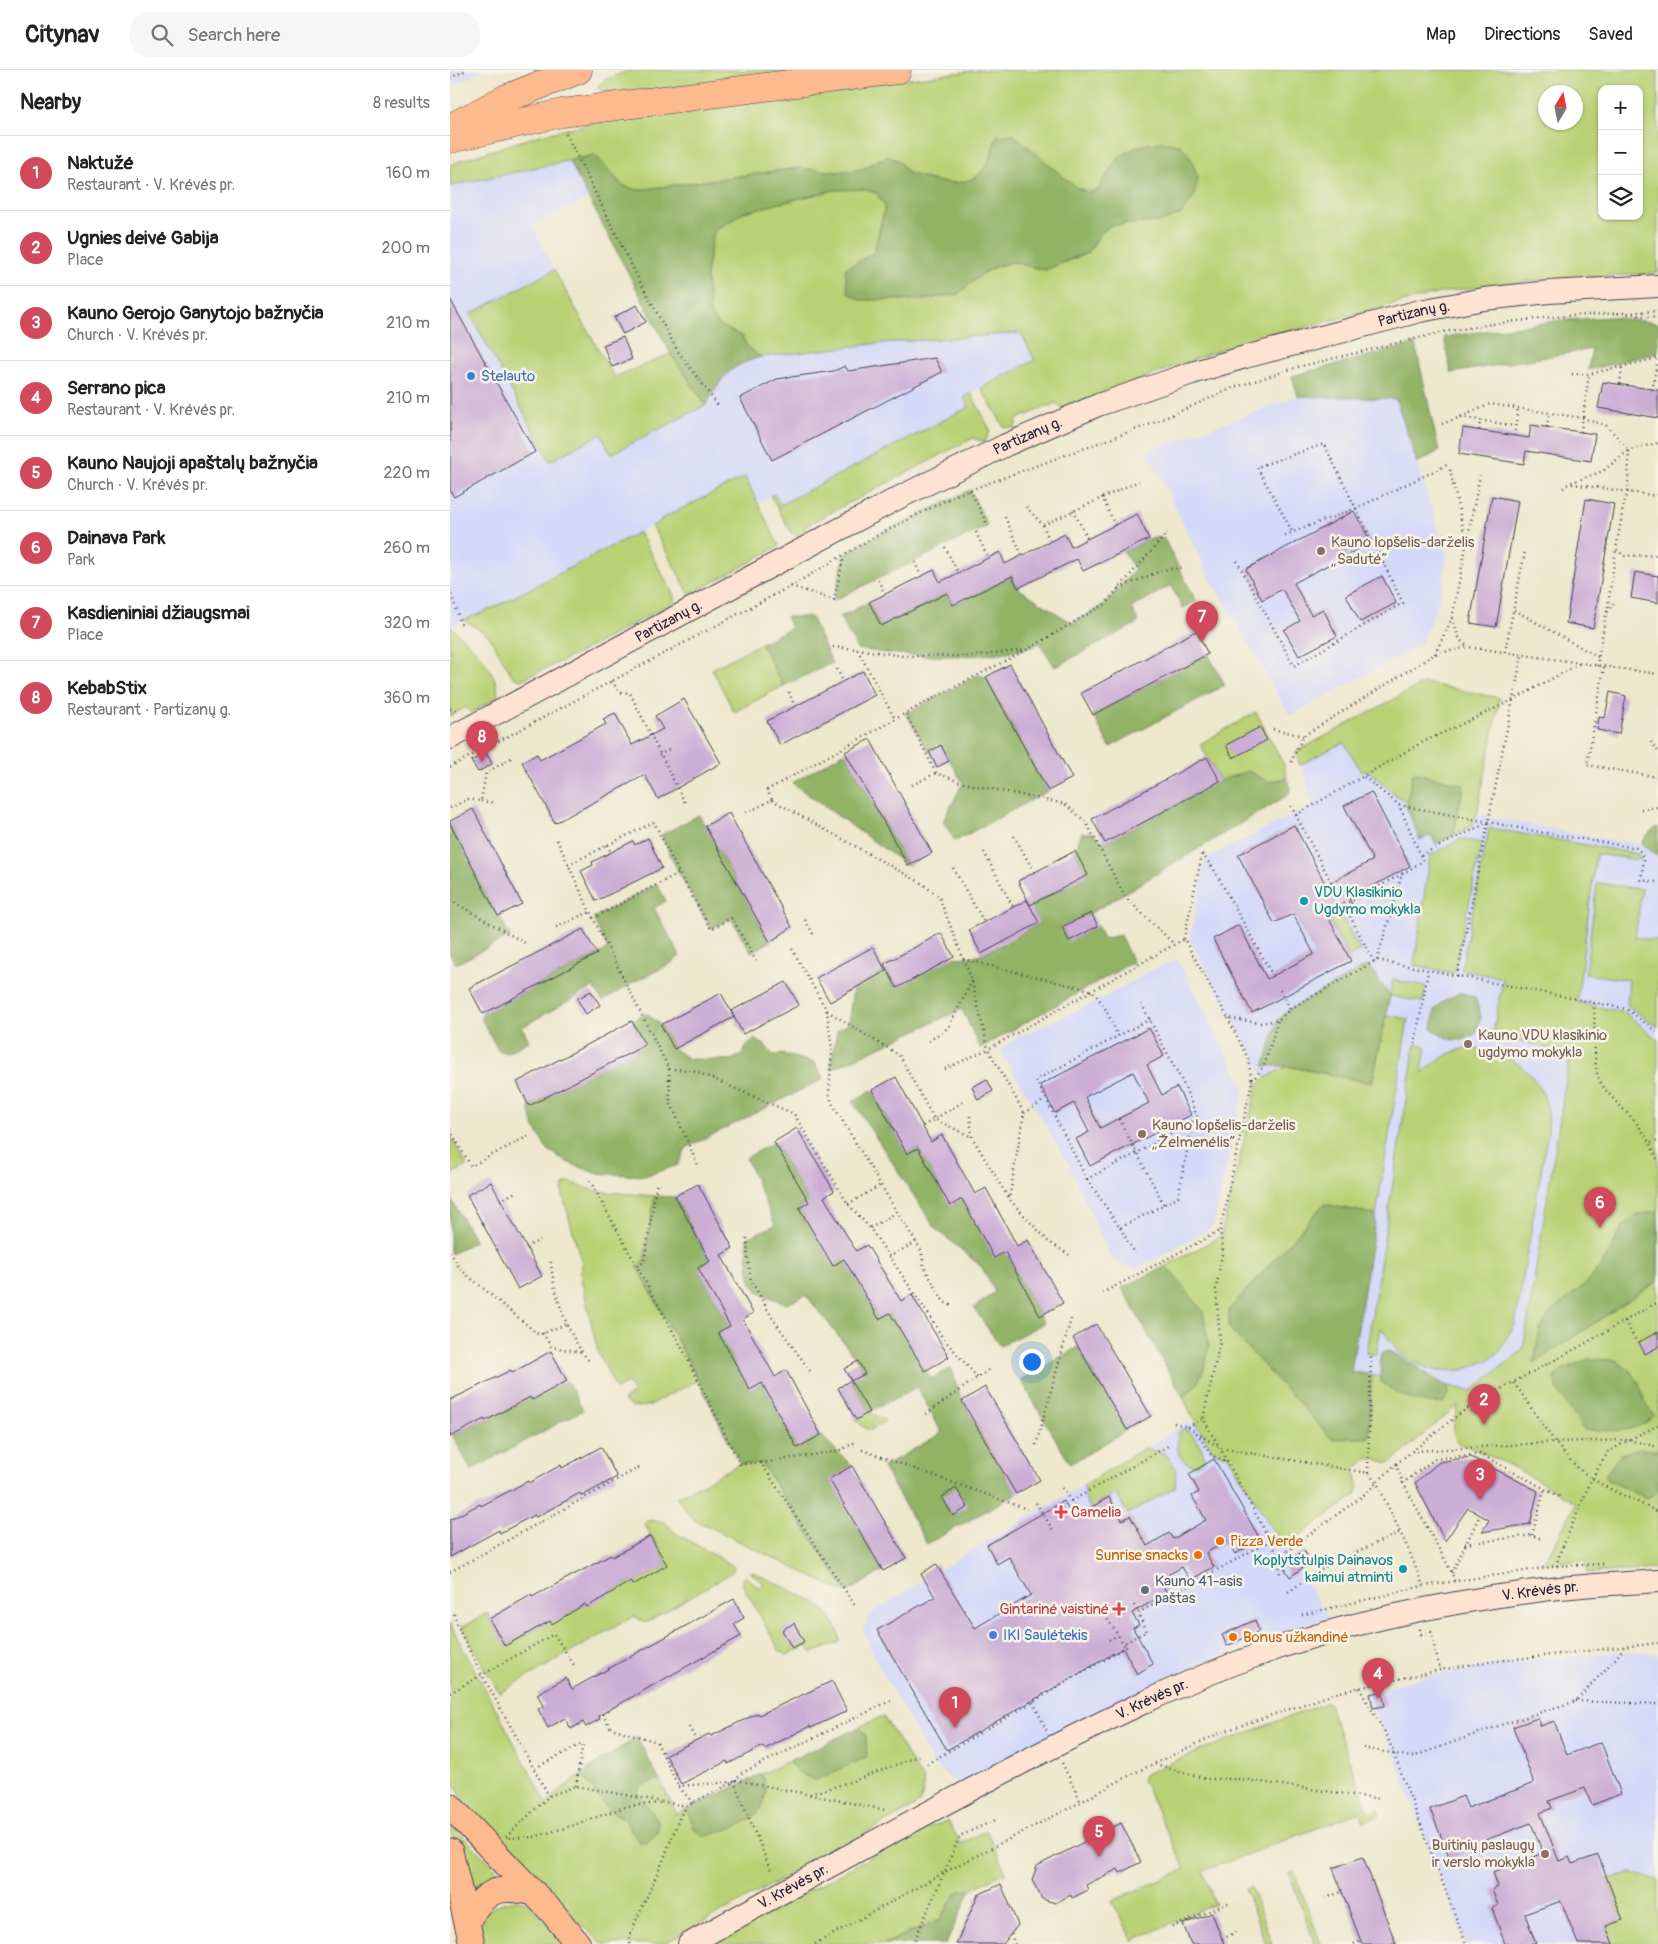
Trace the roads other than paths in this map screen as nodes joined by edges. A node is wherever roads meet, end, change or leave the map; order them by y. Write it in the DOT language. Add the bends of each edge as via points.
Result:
graph roads {
  1 [pos="547,70"];
  2 [pos="578,70"];
  3 [pos="898,70"];
  4 [pos="505,99"];
  5 [pos="450,128"];
  6 [pos="450,139"];
  7 [pos="1658,286"];
  8 [pos="450,738"];
  9 [pos="1658,1581"];
  10 [pos="450,1806"];
  11 [pos="450,1852"];
  12 [pos="534,1893"];
  13 [pos="469,1933"];
  14 [pos="579,1942"];
  15 [pos="689,1944"];
  1 -- 4 [label="highway"];
  2 -- 4 [label="highway"];
  3 -- 6 [label="highway" via="562,113"];
  4 -- 5 [label="highway"];
  7 -- 8 [label="street, Partizanų g." via="1549,292 1484,299 1420,311 1245,357 1098,405 900,497"];
  9 -- 15 [label="street, V. Krėvės pr." via="1542,1590 1416,1611 1262,1653 1148,1699 947,1802"];
  10 -- 12 [label="main road"];
  11 -- 13 [label="main road"];
  12 -- 13 [label="main road" via="508,1889 491,1893 477,1904"];
  12 -- 14 [label="main road"];
}
